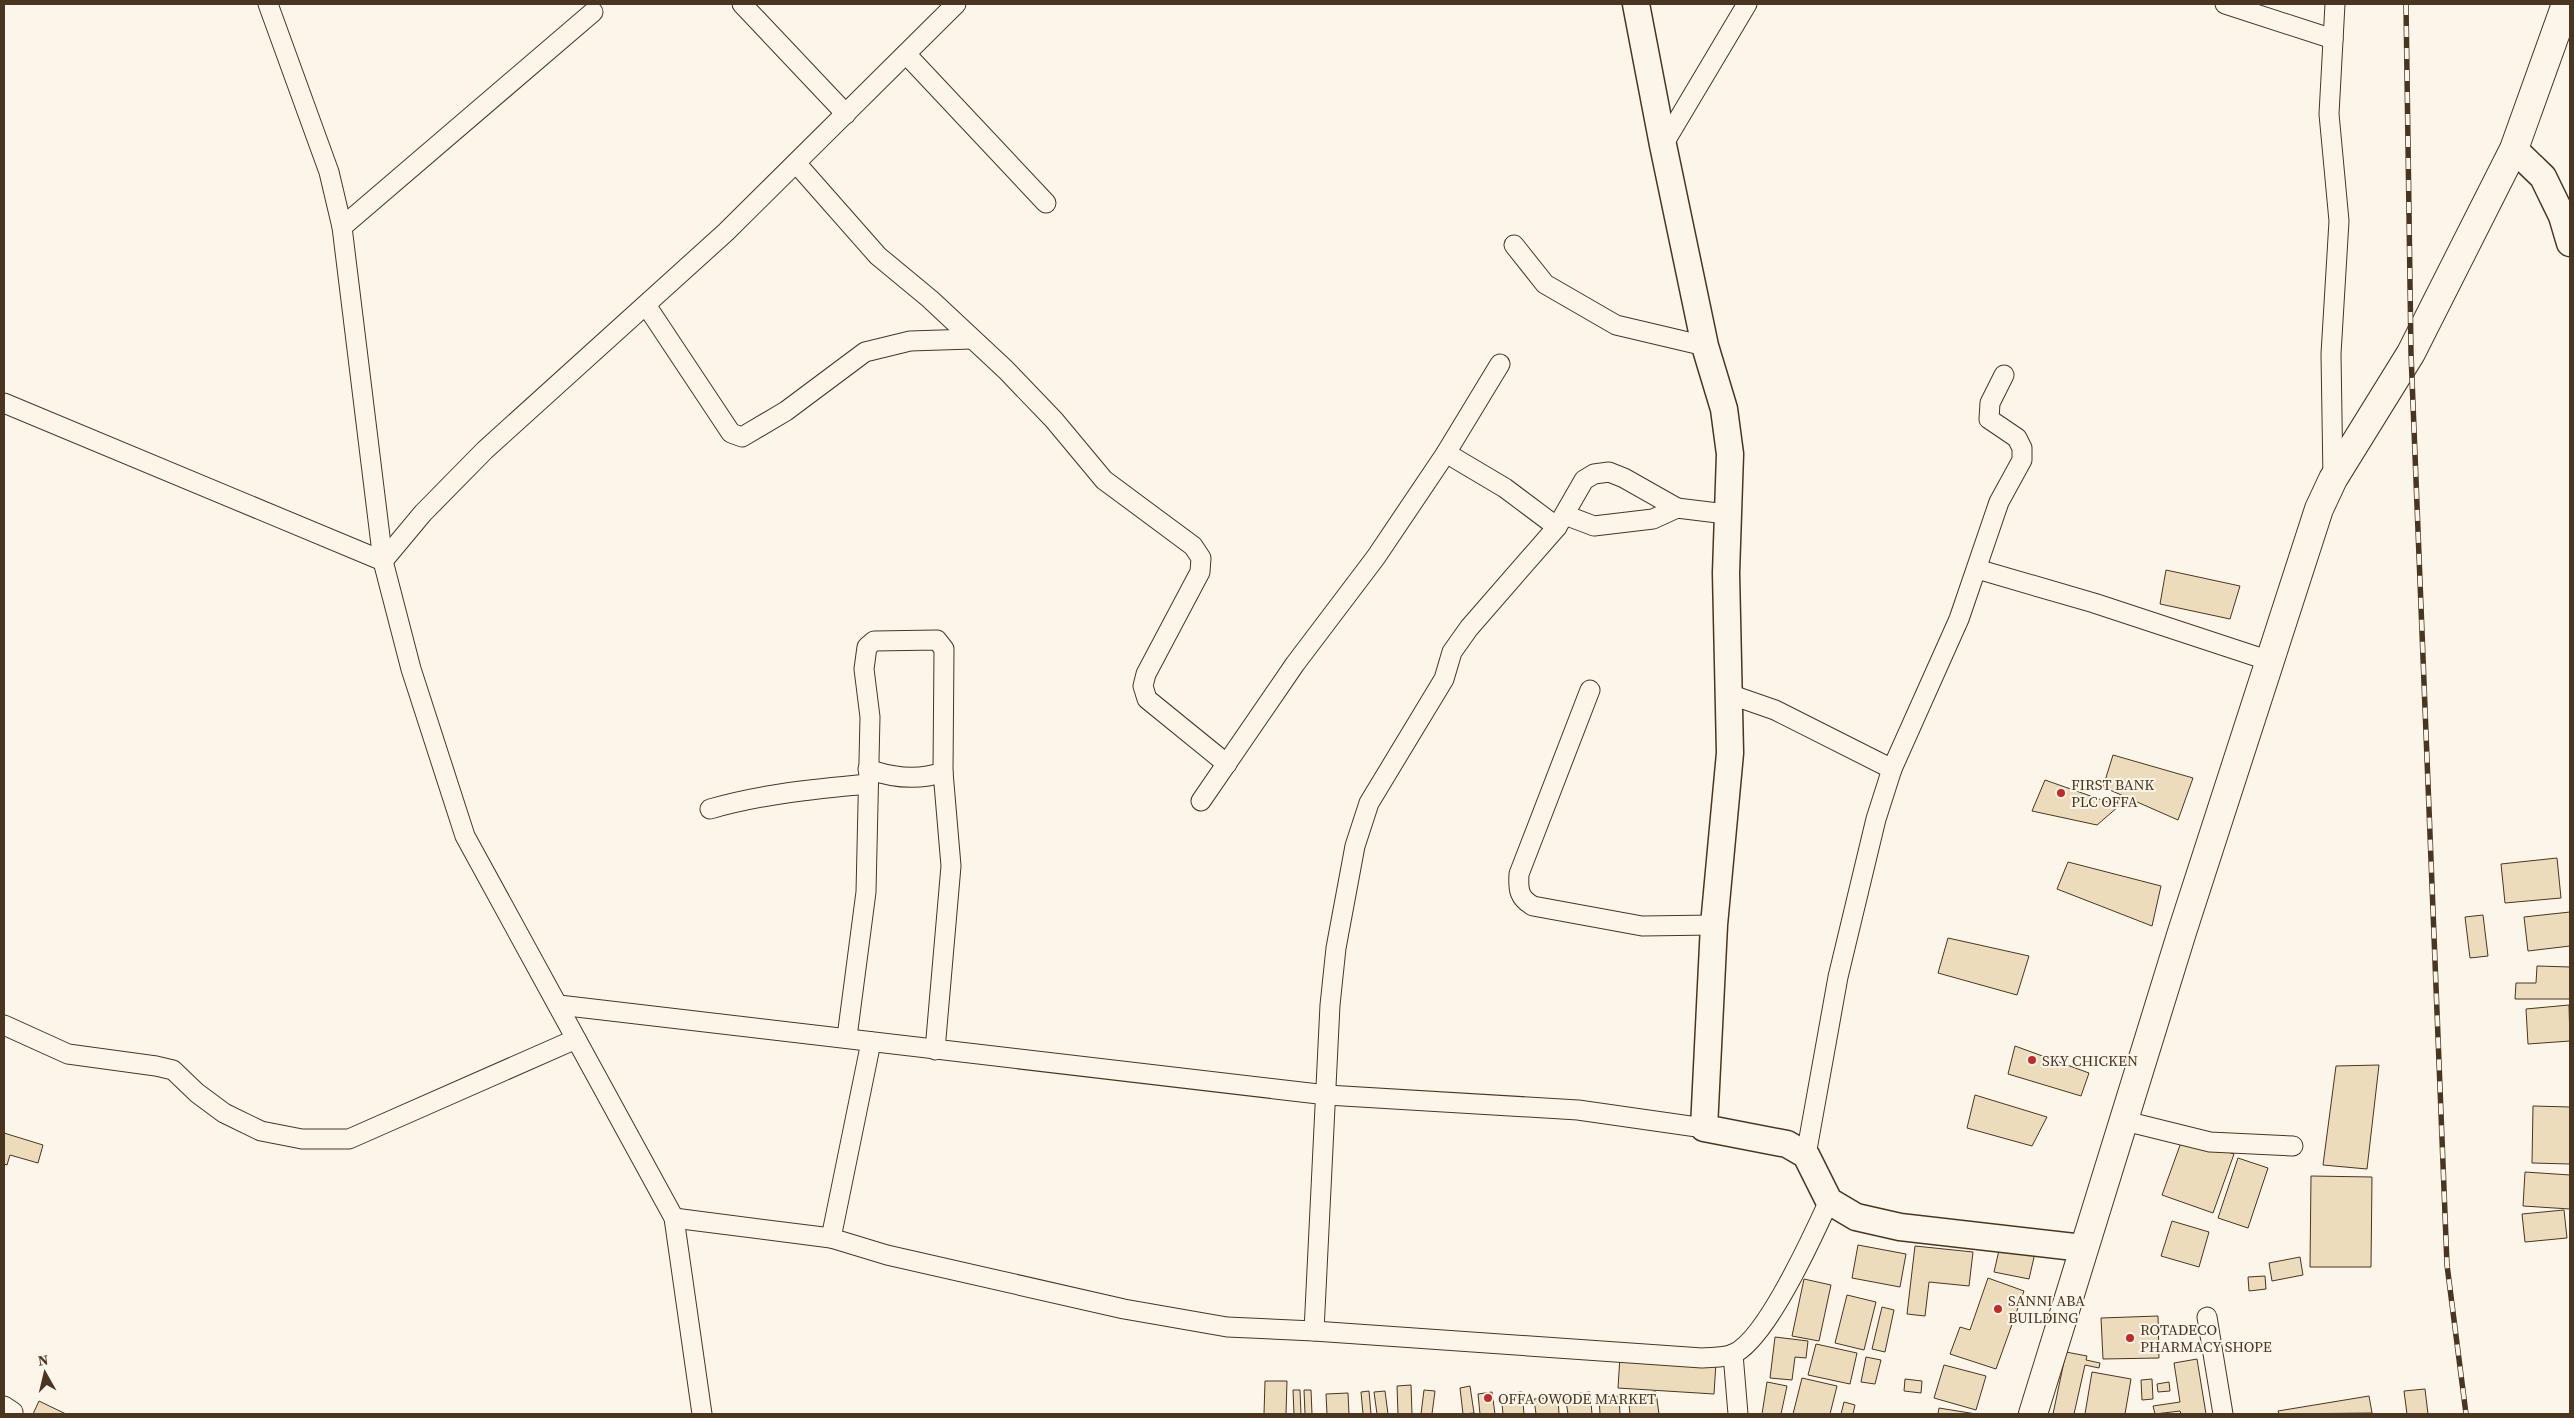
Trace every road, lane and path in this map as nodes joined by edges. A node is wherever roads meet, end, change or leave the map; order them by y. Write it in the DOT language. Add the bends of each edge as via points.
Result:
graph roads {
  1 [pos="268,4"];
  2 [pos="742,4"];
  3 [pos="1636,4"];
  4 [pos="1747,4"];
  5 [pos="2225,4"];
  6 [pos="2335,4"];
  7 [pos="2566,4"];
  8 [pos="948,6"];
  9 [pos="593,12"];
  10 [pos="2334,39"];
  11 [pos="906,54"];
  12 [pos="846,114"];
  13 [pos="1663,145"];
  14 [pos="2514,149"];
  15 [pos="796,163"];
  16 [pos="1046,203"];
  17 [pos="342,228"];
  18 [pos="2570,242"];
  19 [pos="1514,244"];
  20 [pos="646,305"];
  21 [pos="972,339"];
  22 [pos="1705,346"];
  23 [pos="1500,364"];
  24 [pos="2004,375"];
  25 [pos="4,403"];
  26 [pos="1446,453"];
  27 [pos="2333,479"];
  28 [pos="1677,508"];
  29 [pos="1726,514"];
  30 [pos="1561,521"];
  31 [pos="383,561"];
  32 [pos="1977,569"];
  33 [pos="2270,661"];
  34 [pos="1590,690"];
  35 [pos="1729,694"];
  36 [pos="1227,764"];
  37 [pos="1892,769"];
  38 [pos="943,772"];
  39 [pos="868,777"];
  40 [pos="1201,801"];
  41 [pos="710,809"];
  42 [pos="1714,925"];
  43 [pos="558,1005"];
  44 [pos="4,1025"];
  45 [pos="847,1037"];
  46 [pos="576,1039"];
  47 [pos="871,1042"];
  48 [pos="935,1050"];
  49 [pos="1327,1095"];
  50 [pos="2125,1121"];
  51 [pos="1704,1128"];
  52 [pos="2293,1146"];
  53 [pos="1806,1155"];
  54 [pos="1829,1202"];
  55 [pos="674,1218"];
  56 [pos="831,1238"];
  57 [pos="2083,1248"];
  58 [pos="2207,1317"];
  59 [pos="1314,1331"];
  60 [pos="1733,1354"];
  61 [pos="702,1414"];
  62 [pos="1738,1414"];
  63 [pos="2033,1414"];
  64 [pos="2223,1414"];
  1 -- 17 [label="street" via="329,172"];
  2 -- 12 [label="street"];
  3 -- 13 [label="street"];
  4 -- 13 [label="street"];
  5 -- 10 [label="street"];
  6 -- 10 [label="street"];
  7 -- 14 [label="main road"];
  8 -- 11 [label="street"];
  9 -- 17 [label="street"];
  10 -- 27 [label="street" via="2330,114 2339,222 2331,354"];
  11 -- 12 [label="street"];
  11 -- 16 [label="street"];
  12 -- 15 [label="street"];
  13 -- 22 [label="street"];
  14 -- 18 [label="street" via="2543,178 2562,216"];
  14 -- 27 [label="main road" via="2411,353"];
  15 -- 20 [label="street"];
  15 -- 21 [label="street" via="878,256"];
  17 -- 31 [label="street"];
  19 -- 22 [label="street" via="1545,284 1616,325"];
  20 -- 21 [label="street" via="731,433 742,437 786,411 865,352 910,341"];
  20 -- 31 [label="street" via="485,450 423,513"];
  21 -- 36 [label="street" via="1054,420 1104,480 1193,546 1201,558 1200,572 1146,674 1143,686 1147,700"];
  22 -- 29 [label="street" via="1724,409 1730,454"];
  23 -- 26 [label="street"];
  24 -- 32 [label="street" via="1990,403 1989,419 2017,438 2022,448 2022,460 1999,502"];
  25 -- 31 [label="street"];
  26 -- 30 [label="street"];
  26 -- 36 [label="street" via="1376,557 1295,664"];
  27 -- 33 [label="main road" via="2319,508"];
  28 -- 29 [label="street"];
  28 -- 30 [label="street" via="1653,519 1594,526"];
  28 -- 30 [label="street" via="1609,472 1594,474 1584,480"];
  29 -- 35 [label="street"];
  30 -- 49 [label="street" via="1452,652 1444,679 1369,803 1355,846 1336,948 1330,1005"];
  31 -- 43 [label="street" via="411,669 465,836"];
  32 -- 33 [label="street" via="2094,603"];
  32 -- 37 [label="street"];
  33 -- 50 [label="main road"];
  34 -- 42 [label="street" via="1519,874 1518,889 1523,900 1541,908 1642,926"];
  35 -- 37 [label="street" via="1775,710"];
  35 -- 42 [label="street" via="1730,753"];
  36 -- 40 [label="street"];
  37 -- 53 [label="street" via="1876,819 1838,976"];
  38 -- 39 [label="street" via="930,777"];
  38 -- 39 [label="street" via="944,649 937,640 874,640 867,647 864,668 870,717"];
  38 -- 48 [label="street" via="951,866"];
  39 -- 41 [label="street"];
  39 -- 45 [label="street" via="866,892"];
  42 -- 51 [label="street"];
  43 -- 45 [label="street"];
  43 -- 46 [label="street"];
  44 -- 46 [label="street" via="68,1054 173,1070 224,1113 261,1131 302,1139 349,1139"];
  45 -- 47 [label="street"];
  46 -- 55 [label="street"];
  47 -- 48 [label="street"];
  47 -- 56 [label="street"];
  48 -- 49 [label="street"];
  49 -- 51 [label="street" via="1578,1110"];
  49 -- 59 [label="street"];
  50 -- 52 [label="street" via="2210,1142"];
  50 -- 57 [label="main road"];
  51 -- 53 [label="street" via="1787,1144"];
  53 -- 54 [label="street"];
  54 -- 57 [label="street" via="1856,1216 1900,1227"];
  54 -- 60 [label="street" via="1762,1329"];
  55 -- 56 [label="street"];
  55 -- 61 [label="street"];
  56 -- 59 [label="street" via="1124,1309 1227,1327"];
  57 -- 63 [label="main road"];
  58 -- 64 [label="street"];
  59 -- 60 [label="street" via="1702,1358"];
  60 -- 62 [label="street"];
}
